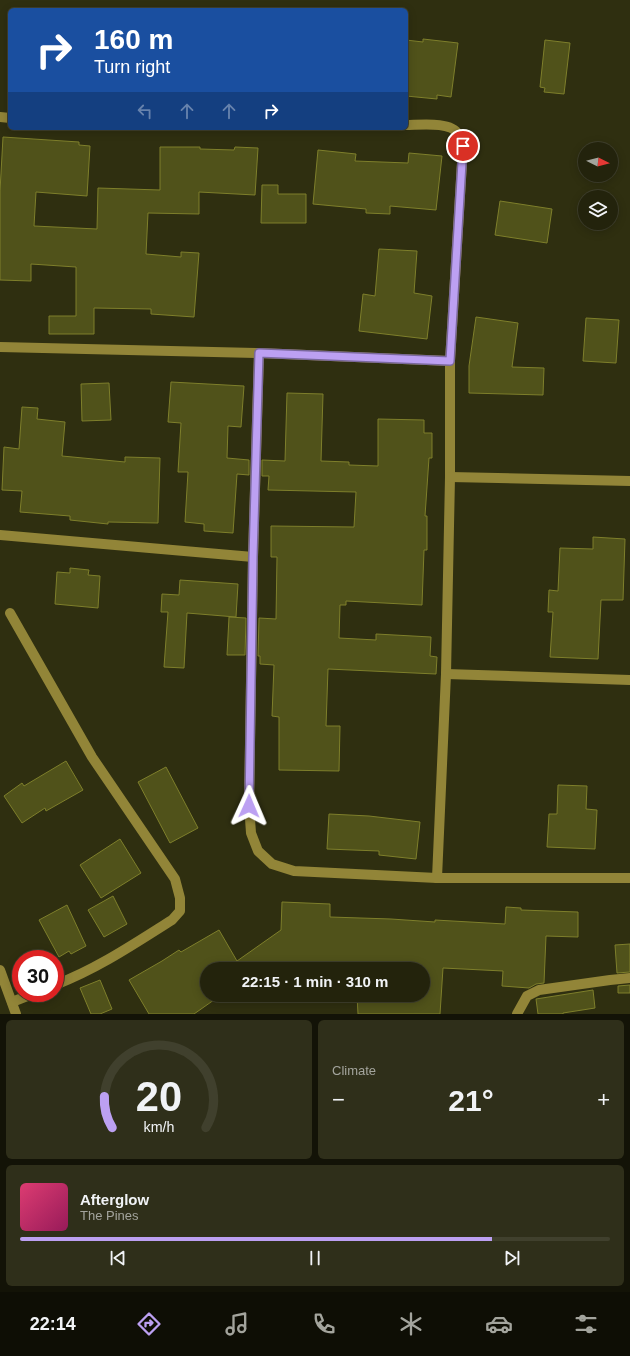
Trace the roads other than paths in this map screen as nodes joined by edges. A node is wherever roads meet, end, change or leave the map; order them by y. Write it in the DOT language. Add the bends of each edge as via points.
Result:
graph roads {
  1 [pos="408,125"];
  2 [pos="0,347"];
  3 [pos="259,353"];
  4 [pos="450,361"];
  5 [pos="450,478"];
  6 [pos="630,481"];
  7 [pos="0,536"];
  8 [pos="253,557"];
  9 [pos="10,613"];
  10 [pos="446,674"];
  11 [pos="630,680"];
  12 [pos="437,878"];
  13 [pos="630,878"];
  14 [pos="0,970"];
  15 [pos="630,978"];
  16 [pos="64,981"];
  17 [pos="12,1002"];
  18 [pos="16,1014"];
  19 [pos="517,1014"];
  1 -- 4 [label="street" via="440,125 452,128 458,133 463,146"];
  2 -- 3 [label="street"];
  3 -- 4 [label="street"];
  3 -- 8 [label="street"];
  4 -- 5 [label="street"];
  5 -- 6 [label="street"];
  5 -- 10 [label="street"];
  7 -- 8 [label="street"];
  8 -- 12 [label="street" via="249,806 251,832 258,851 272,864 294,872"];
  9 -- 16 [label="street" via="92,757 175,879 180,898 180,911 172,920 103,962"];
  10 -- 11 [label="street"];
  10 -- 12 [label="street"];
  12 -- 13 [label="street"];
  14 -- 17 [label="street"];
  15 -- 19 [label="street" via="539,990 527,996"];
  17 -- 18 [label="street"];
}
